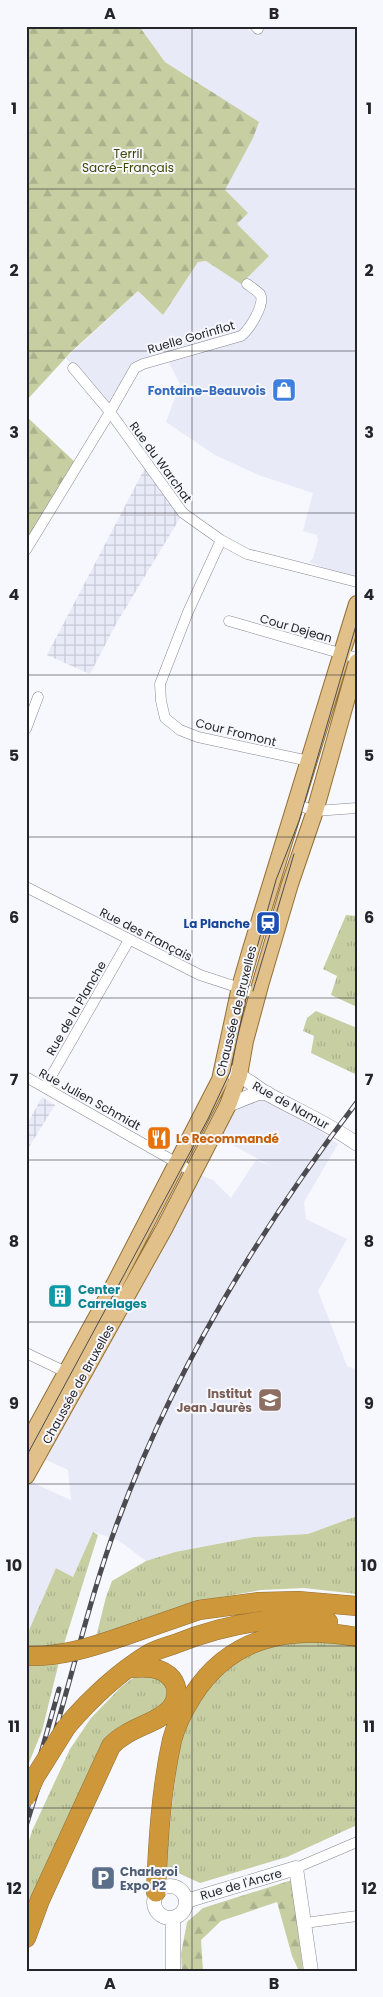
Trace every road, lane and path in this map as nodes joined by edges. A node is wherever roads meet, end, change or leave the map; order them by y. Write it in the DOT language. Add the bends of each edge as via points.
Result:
graph roads {
  1 [pos="248,284"];
  2 [pos="73,368"];
  3 [pos="110,412"];
  4 [pos="221,540"];
  5 [pos="26,550"];
  6 [pos="357,582"];
  7 [pos="357,604"];
  8 [pos="229,621"];
  9 [pos="352,658"];
  10 [pos="38,697"];
  11 [pos="26,729"];
  12 [pos="309,761"];
  13 [pos="296,804"];
  14 [pos="357,808"];
  15 [pos="315,811"];
  16 [pos="26,887"];
  17 [pos="129,940"];
  18 [pos="240,987"];
  19 [pos="258,994"];
  20 [pos="223,1070"];
  21 [pos="239,1075"];
  22 [pos="26,1077"];
  23 [pos="45,1087"];
  24 [pos="267,1093"];
  25 [pos="228,1105"];
  26 [pos="357,1144"];
  27 [pos="178,1163"];
  28 [pos="193,1172"];
  29 [pos="26,1353"];
  30 [pos="73,1377"];
  31 [pos="30,1452"];
  32 [pos="26,1476"];
  33 [pos="225,1607"];
  34 [pos="351,1607"];
  35 [pos="357,1627"];
  36 [pos="357,1637"];
  37 [pos="157,1651"];
  38 [pos="26,1656"];
  39 [pos="125,1671"];
  40 [pos="26,1797"];
  41 [pos="357,1842"];
  42 [pos="296,1868"];
  43 [pos="156,1892"];
  44 [pos="186,1901"];
  45 [pos="357,1916"];
  46 [pos="173,1918"];
  47 [pos="305,1923"];
  48 [pos="26,1938"];
  49 [pos="173,1971"];
  50 [pos="311,1971"];
  1 -- 3 [label="street, Ruelle Gorinflot" via="260,295 262,303 248,331 241,336 135,368"];
  2 -- 3 [label="street, Rue du Warchat"];
  3 -- 4 [label="street, Rue du Warchat" via="183,513"];
  3 -- 5 [label="street"];
  4 -- 6 [label="street, Rue du Warchat" via="247,554"];
  4 -- 12 [label="street, Cour Fromont" via="160,684 165,718 180,730 198,737"];
  7 -- 9 [label="main road, Chaussée de Bruxelles"];
  8 -- 9 [label="street, Cour Dejean"];
  9 -- 12 [label="main road, Chaussée de Bruxelles"];
  9 -- 15 [label="main road, Chaussée de Bruxelles"];
  10 -- 11 [label="street"];
  12 -- 13 [label="main road, Chaussée de Bruxelles"];
  13 -- 15 [label="street"];
  13 -- 18 [label="main road, Chaussée de Bruxelles"];
  14 -- 15 [label="street"];
  15 -- 19 [label="main road, Chaussée de Bruxelles"];
  16 -- 17 [label="street, Rue des Français"];
  17 -- 18 [label="street, Rue des Français" via="200,975"];
  17 -- 23 [label="street, Rue de la Planche"];
  18 -- 19 [label="street, Rue des Français"];
  18 -- 20 [label="main road, Chaussée de Bruxelles"];
  19 -- 21 [label="main road, Chaussée de Bruxelles"];
  20 -- 21 [label="street, Rue de Namur"];
  20 -- 27 [label="main road, Chaussée de Bruxelles"];
  21 -- 24 [label="street, Rue de Namur"];
  21 -- 25 [label="main road, Chaussée de Bruxelles"];
  22 -- 23 [label="street, Rue Julien Schmidt"];
  23 -- 27 [label="street, Rue Julien Schmidt"];
  24 -- 25 [label="street" via="258,1093"];
  24 -- 26 [label="street, Rue de Namur" via="331,1126"];
  25 -- 28 [label="main road, Chaussée de Bruxelles"];
  27 -- 28 [label="street, Rue Julien Schmidt"];
  27 -- 30 [label="main road, Chaussée de Bruxelles"];
  28 -- 30 [label="main road, Chaussée de Bruxelles"];
  29 -- 30 [label="street"];
  30 -- 31 [label="main road, Chaussée de Bruxelles"];
  31 -- 32 [label="main road, Chaussée de Bruxelles"];
  33 -- 34 [label="highway" via="298,1601"];
  33 -- 37 [label="highway" via="179,1630"];
  33 -- 38 [label="highway, bridge" via="185,1614 89,1648 64,1654"];
  35 -- 37 [label="highway" via="292,1619 237,1624"];
  36 -- 43 [label="highway" via="314,1632 263,1639 227,1656 201,1683 184,1711 173,1740 158,1847"];
  37 -- 39 [label="highway"];
  39 -- 40 [label="highway, bridge" via="95,1694 67,1726"];
  39 -- 48 [label="highway" via="151,1668 167,1673 175,1683 174,1704 163,1714 124,1734 111,1746 40,1900"];
  41 -- 42 [label="street, Rue de l'Ancre"];
  42 -- 44 [label="street, Rue de l'Ancre"];
  42 -- 47 [label="street, Rue de l'Ancre"];
  43 -- 44 [label="street" via="165,1886 176,1886 184,1893"];
  43 -- 46 [label="street" via="153,1903 158,1913"];
  44 -- 46 [label="street" via="184,1910"];
  45 -- 47 [label="street"];
  46 -- 49 [label="street"];
  47 -- 50 [label="street, Rue de l'Ancre"];
}
